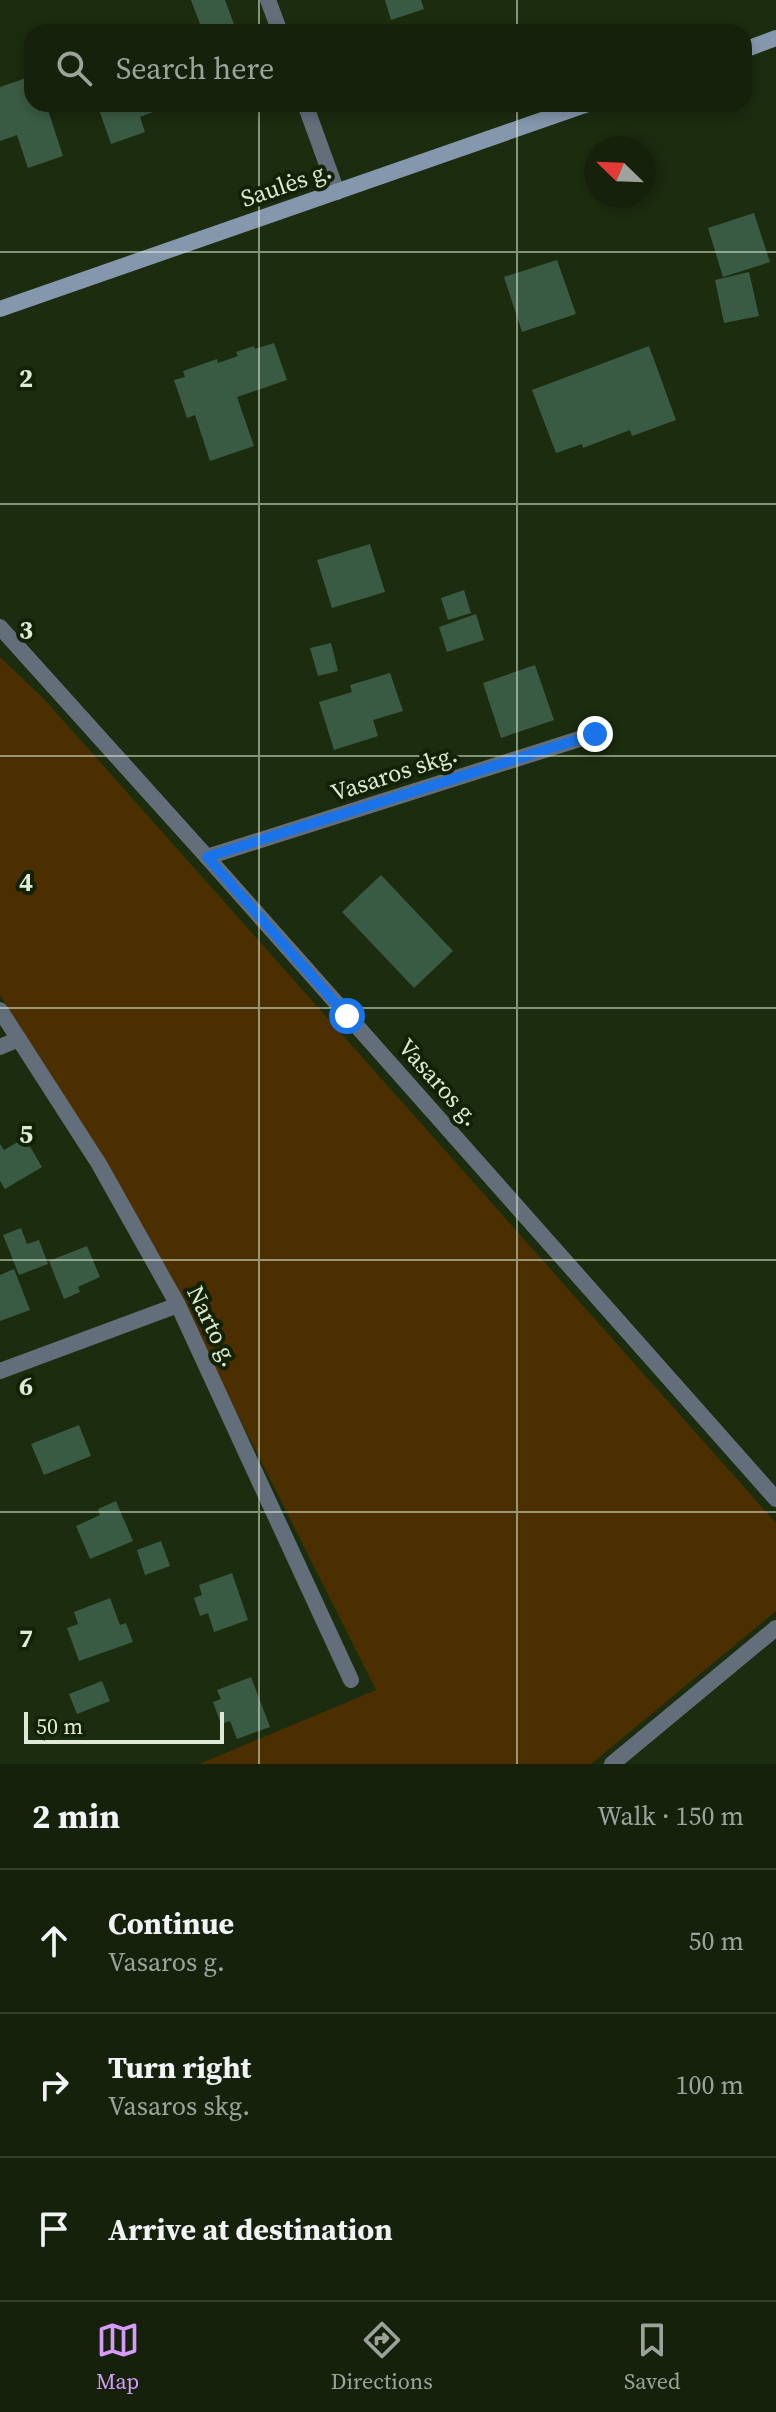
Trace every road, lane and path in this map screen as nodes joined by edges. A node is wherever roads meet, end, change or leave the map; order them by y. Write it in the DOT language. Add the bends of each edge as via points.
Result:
graph roads {
  1 [pos="268,0"];
  2 [pos="277,24"];
  3 [pos="776,38"];
  4 [pos="752,47"];
  5 [pos="308,112"];
  6 [pos="565,112"];
  7 [pos="337,192"];
  8 [pos="0,309"];
  9 [pos="0,627"];
  10 [pos="595,734"];
  11 [pos="207,857"];
  12 [pos="0,1010"];
  13 [pos="19,1039"];
  14 [pos="0,1047"];
  15 [pos="178,1305"];
  16 [pos="0,1371"];
  17 [pos="776,1499"];
  18 [pos="776,1628"];
  19 [pos="351,1680"];
  20 [pos="612,1764"];
  1 -- 2 [label="street"];
  3 -- 4 [label="main road"];
  5 -- 7 [label="street"];
  6 -- 7 [label="main road, Saulės g."];
  7 -- 8 [label="main road, Saulės g."];
  9 -- 11 [label="street, Vasaros g."];
  10 -- 11 [label="street, Vasaros skg."];
  11 -- 17 [label="street, Vasaros g."];
  12 -- 13 [label="street, Narto g."];
  13 -- 14 [label="street"];
  13 -- 15 [label="street, Narto g." via="99,1164"];
  15 -- 16 [label="street"];
  15 -- 19 [label="street, Narto g."];
  18 -- 20 [label="street"];
}
